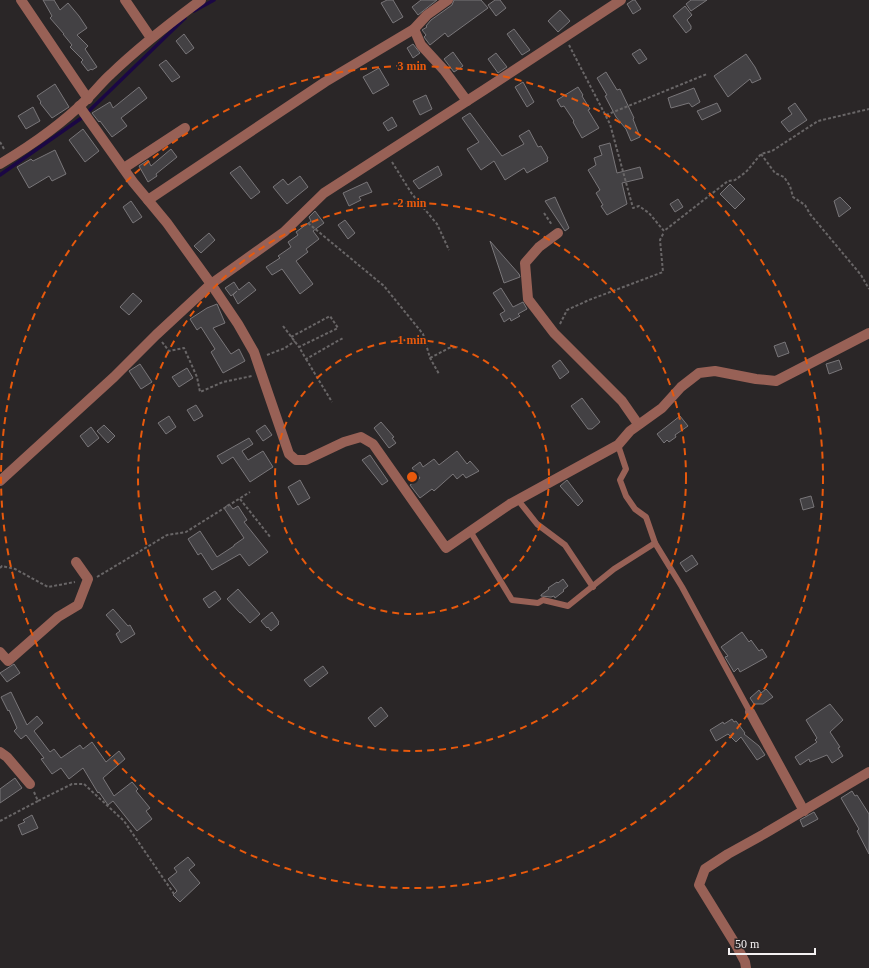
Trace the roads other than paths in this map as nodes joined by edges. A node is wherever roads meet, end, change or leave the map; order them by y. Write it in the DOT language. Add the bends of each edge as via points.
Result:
graph roads {
  1 [pos="21,0"];
  2 [pos="125,0"];
  3 [pos="201,0"];
  4 [pos="448,0"];
  5 [pos="621,0"];
  6 [pos="414,28"];
  7 [pos="151,38"];
  8 [pos="88,99"];
  9 [pos="467,101"];
  10 [pos="79,106"];
  11 [pos="186,128"];
  12 [pos="0,164"];
  13 [pos="124,168"];
  14 [pos="148,200"];
  15 [pos="558,233"];
  16 [pos="211,284"];
  17 [pos="869,333"];
  18 [pos="638,424"];
  19 [pos="618,445"];
  20 [pos="0,481"];
  21 [pos="518,500"];
  22 [pos="470,531"];
  23 [pos="655,543"];
  24 [pos="76,562"];
  25 [pos="593,587"];
  26 [pos="0,652"];
  27 [pos="750,712"];
  28 [pos="0,752"];
  29 [pos="869,772"];
  30 [pos="30,784"];
  31 [pos="804,811"];
  32 [pos="746,968"];
  1 -- 8 [label="street"];
  2 -- 7 [label="street"];
  3 -- 7 [label="street"];
  4 -- 6 [label="street" via="426,15"];
  5 -- 9 [label="street"];
  6 -- 9 [label="street" via="421,44"];
  6 -- 14 [label="street" via="325,82"];
  7 -- 8 [label="street"];
  8 -- 10 [label="street"];
  9 -- 16 [label="street" via="324,192 284,232"];
  10 -- 12 [label="street" via="28,147"];
  10 -- 13 [label="street"];
  11 -- 13 [label="street"];
  13 -- 14 [label="street"];
  14 -- 16 [label="street"];
  15 -- 18 [label="street" via="539,247 525,263 528,299 554,333 622,401"];
  16 -- 20 [label="street"];
  16 -- 22 [label="street" via="254,352 289,454 296,460 306,460 361,437 373,444 446,548"];
  17 -- 18 [label="street" via="776,381 715,371 699,373 681,387 662,408"];
  18 -- 19 [label="street"];
  19 -- 21 [label="street"];
  19 -- 23 [label="lane" via="626,469 620,480 626,496 635,509 646,517"];
  21 -- 22 [label="street"];
  21 -- 25 [label="lane" via="537,524 565,545"];
  22 -- 25 [label="lane" via="512,600 538,603 543,600 568,606"];
  23 -- 25 [label="lane" via="614,569"];
  23 -- 27 [label="lane"];
  24 -- 26 [label="street" via="88,579 78,605 58,617 8,661"];
  27 -- 31 [label="street"];
  28 -- 30 [label="street"];
  29 -- 31 [label="street"];
  31 -- 32 [label="street" via="705,869 699,885 736,945"];
}
